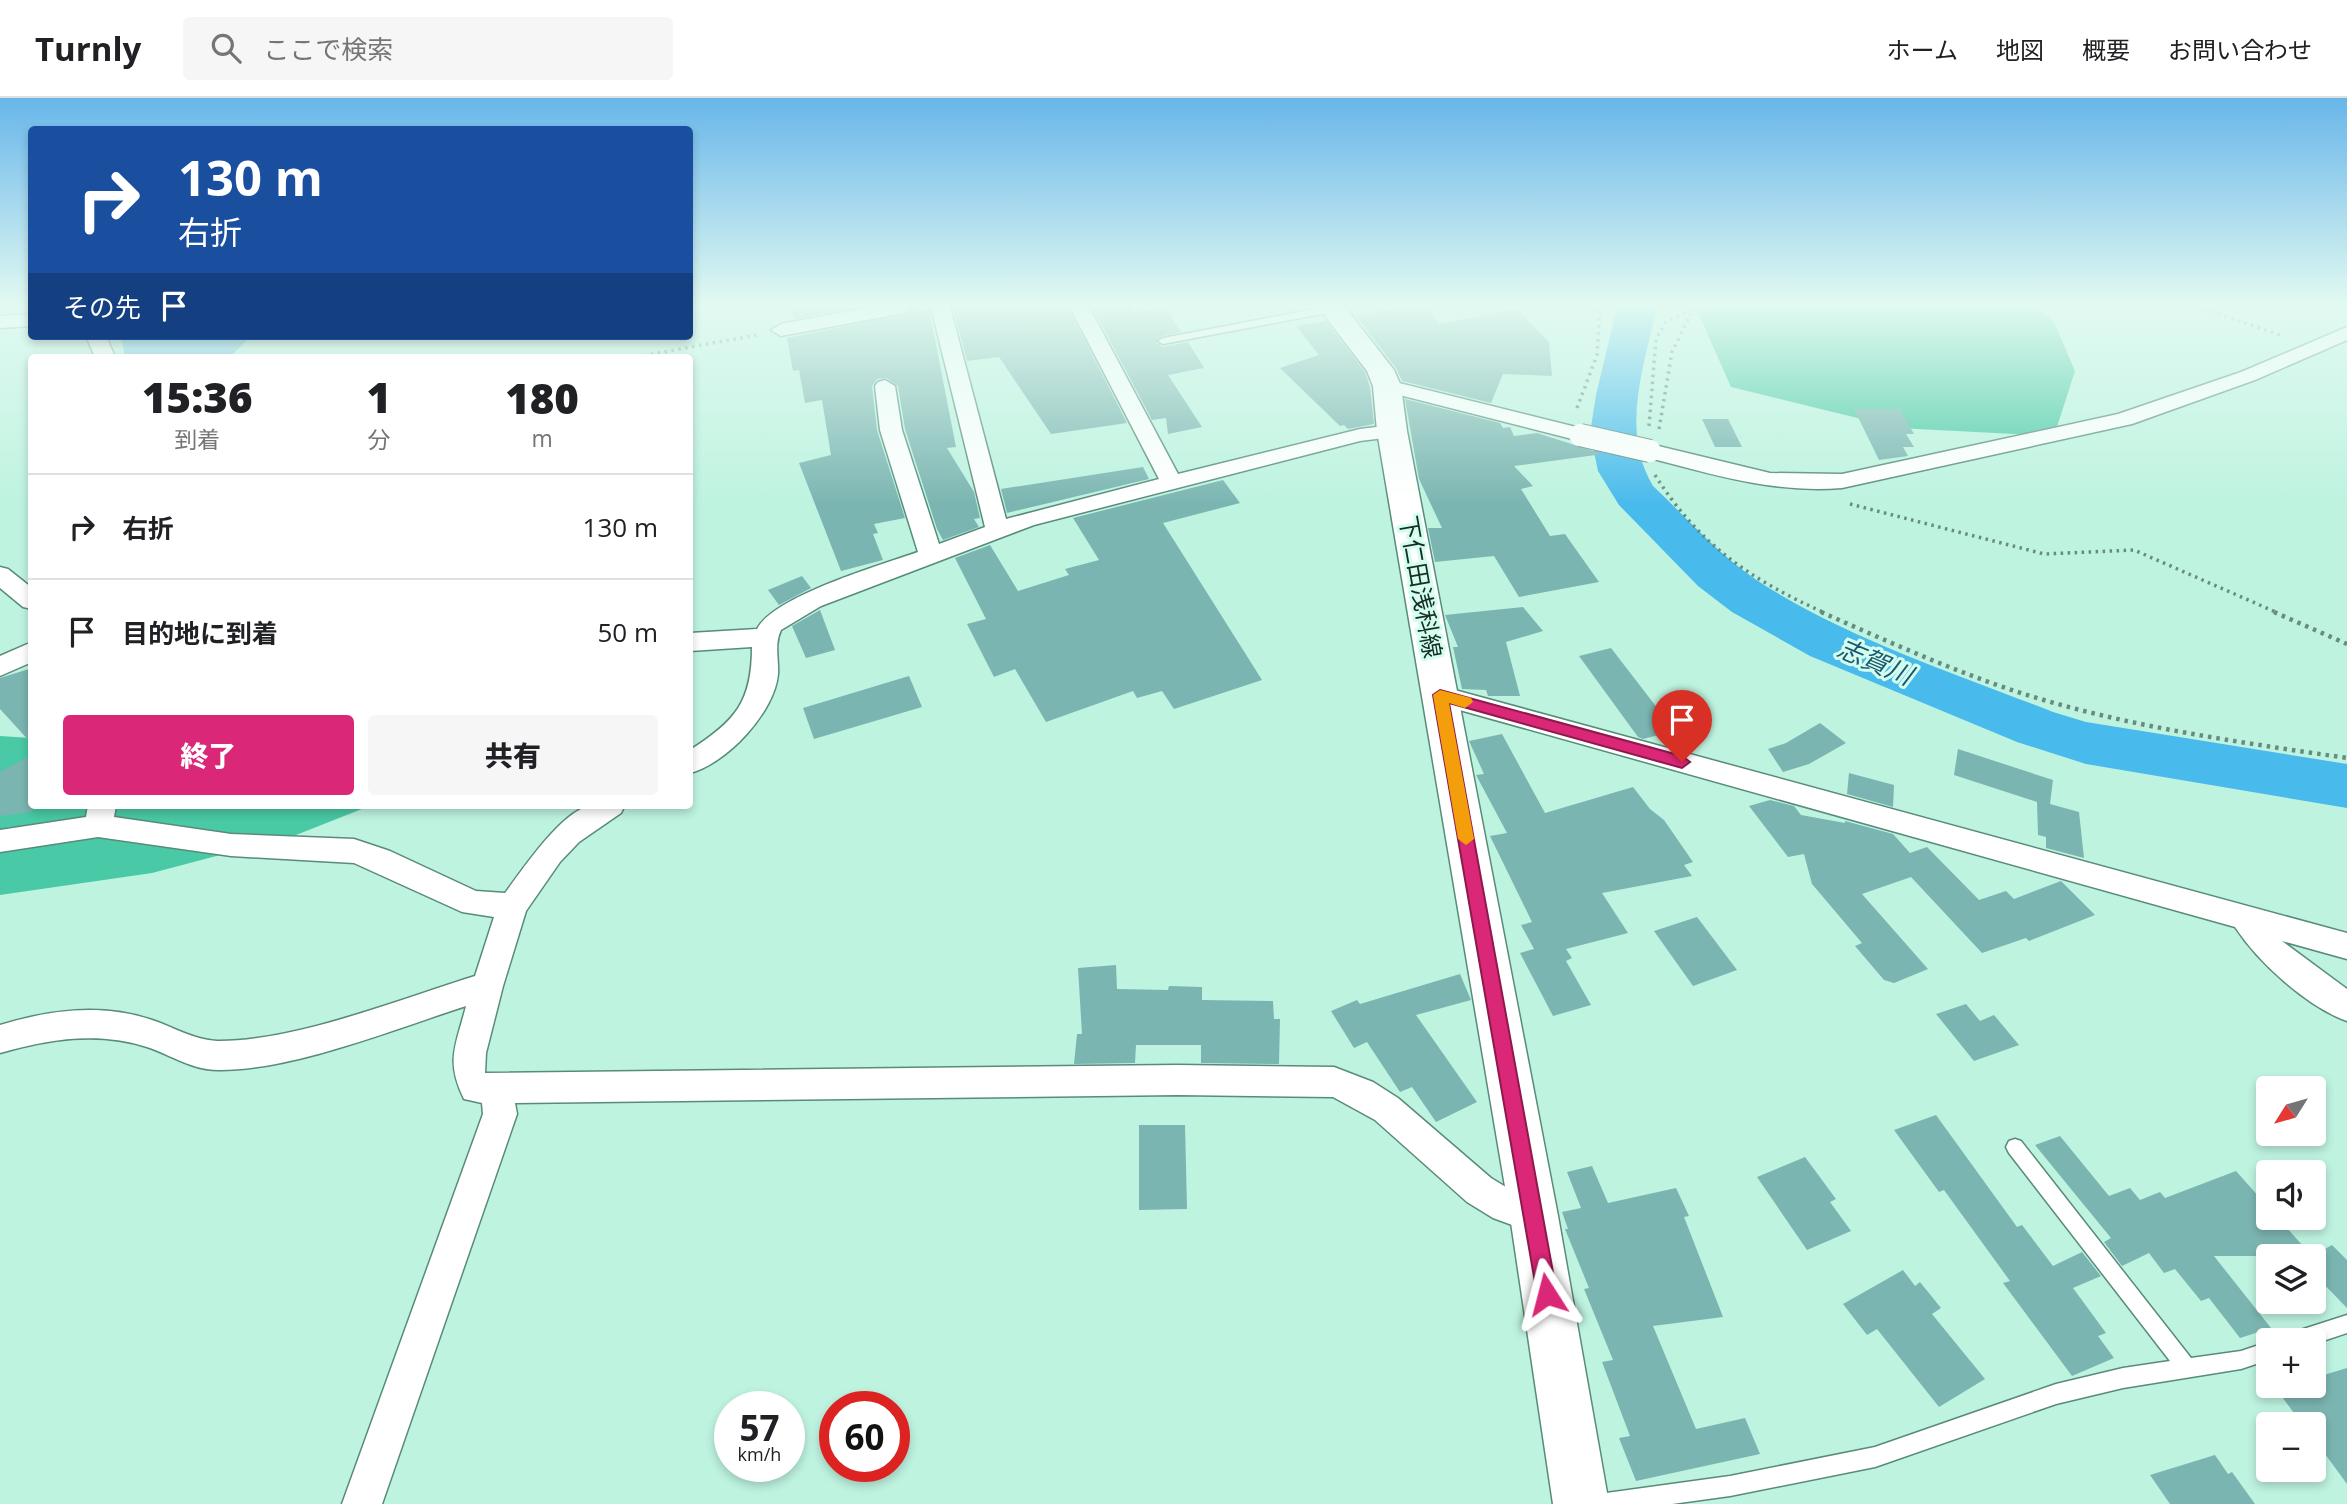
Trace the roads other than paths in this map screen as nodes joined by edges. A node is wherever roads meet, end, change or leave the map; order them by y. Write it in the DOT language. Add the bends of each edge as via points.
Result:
graph roads {
  1 [pos="957,373"];
  2 [pos="1114,373"];
  3 [pos="1381,373"];
  4 [pos="2256,373"];
  5 [pos="885,386"];
  6 [pos="1387,386"];
  7 [pos="1392,431"];
  8 [pos="1172,482"];
  9 [pos="998,530"];
  10 [pos="930,554"];
  11 [pos="0,575"];
  12 [pos="28,597"];
  13 [pos="765,637"];
  14 [pos="693,642"];
  15 [pos="28,653"];
  16 [pos="0,667"];
  17 [pos="1440,695"];
  18 [pos="693,761"];
  19 [pos="605,809"];
  20 [pos="100,815"];
  21 [pos="0,841"];
  22 [pos="513,906"];
  23 [pos="2245,918"];
  24 [pos="2347,946"];
  25 [pos="487,986"];
  26 [pos="2347,1007"];
  27 [pos="0,1039"];
  28 [pos="497,1089"];
  29 [pos="2015,1147"];
  30 [pos="1534,1216"];
  31 [pos="2347,1324"];
  32 [pos="2326,1331"];
  33 [pos="2256,1355"];
  34 [pos="2187,1368"];
  35 [pos="362,1504"];
  36 [pos="1581,1504"];
  37 [pos="1599,1504"];
  1 -- 9 [label="street"];
  2 -- 8 [label="street"];
  3 -- 6 [label="main road, 下仁田浅科線"];
  4 -- 6 [label="street, bridge" via="2124,419 1842,481 1802,483 1574,434"];
  5 -- 10 [label="street" via="891,430"];
  6 -- 7 [label="main road, 下仁田浅科線"];
  7 -- 8 [label="street"];
  7 -- 17 [label="main road, 下仁田浅科線"];
  8 -- 9 [label="street"];
  9 -- 10 [label="street"];
  10 -- 13 [label="street" via="812,600 771,625"];
  11 -- 12 [label="street"];
  13 -- 14 [label="street"];
  13 -- 18 [label="street" via="760,697 731,733"];
  15 -- 16 [label="street"];
  17 -- 23 [label="street"];
  17 -- 30 [label="main road, 下仁田浅科線"];
  19 -- 22 [label="street" via="569,834"];
  20 -- 21 [label="street"];
  20 -- 22 [label="street" via="231,845 354,851 473,903"];
  22 -- 25 [label="street"];
  23 -- 24 [label="street"];
  23 -- 26 [label="street" via="2275,954"];
  25 -- 27 [label="street" via="327,1038 253,1051 211,1055 178,1047 148,1032 75,1021"];
  25 -- 28 [label="street" via="469,1074 476,1088"];
  28 -- 30 [label="street" via="532,1085 1334,1082 1351,1086 1377,1103 1484,1195 1509,1211"];
  28 -- 35 [label="street" via="500,1114"];
  29 -- 34 [label="lane"];
  30 -- 36 [label="main road, 下仁田浅科線"];
  31 -- 32 [label="lane"];
  33 -- 34 [label="lane"];
  34 -- 37 [label="lane" via="2056,1394 1875,1458 1730,1486"];
}
